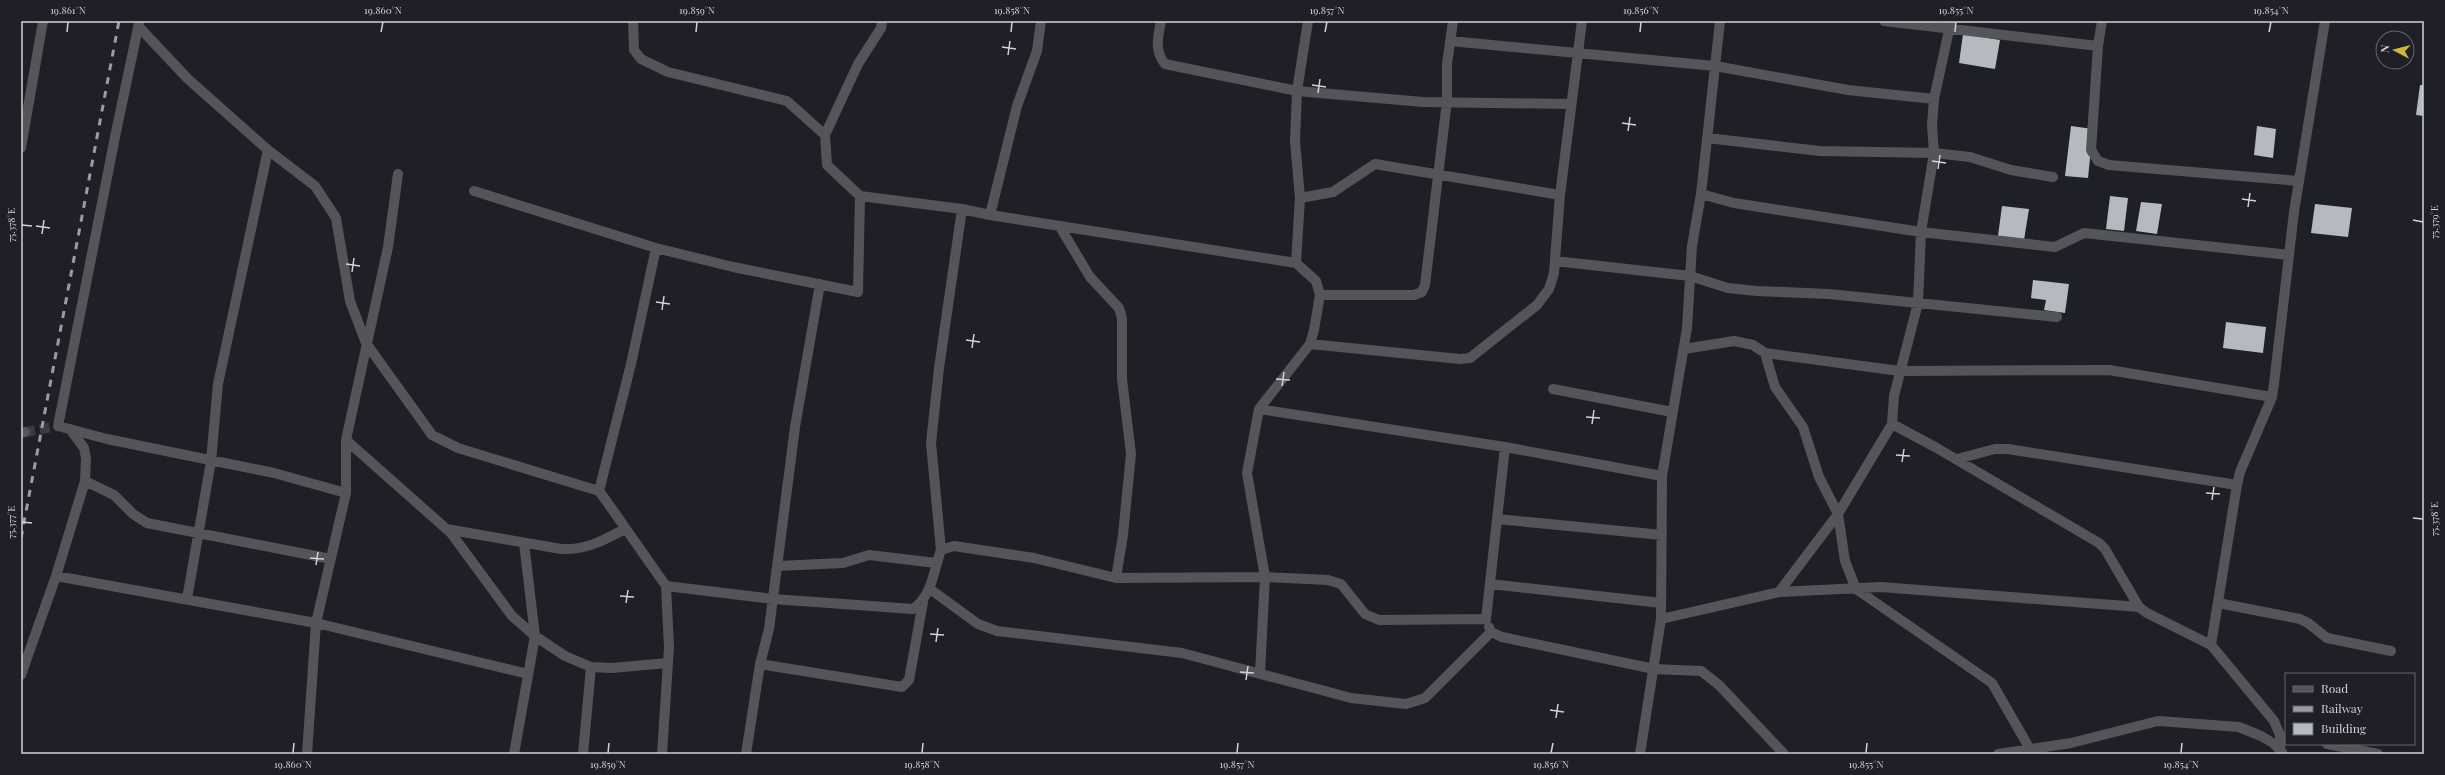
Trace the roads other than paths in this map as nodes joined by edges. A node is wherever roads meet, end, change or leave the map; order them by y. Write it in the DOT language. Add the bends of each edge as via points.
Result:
graph roads {
  1 [pos="44,21"];
  2 [pos="633,21"];
  3 [pos="882,21"];
  4 [pos="1041,21"];
  5 [pos="1161,21"];
  6 [pos="1308,21"];
  7 [pos="1453,21"];
  8 [pos="1582,21"];
  9 [pos="1720,21"];
  10 [pos="1884,21"];
  11 [pos="2102,21"];
  12 [pos="2325,21"];
  13 [pos="139,24"];
  14 [pos="1951,24"];
  15 [pos="1450,42"];
  16 [pos="2098,46"];
  17 [pos="1577,54"];
  18 [pos="1716,66"];
  19 [pos="1297,91"];
  20 [pos="1934,99"];
  21 [pos="1446,101"];
  22 [pos="1570,104"];
  23 [pos="825,135"];
  24 [pos="1707,138"];
  25 [pos="21,148"];
  26 [pos="268,150"];
  27 [pos="1934,153"];
  28 [pos="398,174"];
  29 [pos="1438,175"];
  30 [pos="2053,177"];
  31 [pos="2299,181"];
  32 [pos="474,191"];
  33 [pos="1701,194"];
  34 [pos="1560,195"];
  35 [pos="860,196"];
  36 [pos="1300,198"];
  37 [pos="962,209"];
  38 [pos="990,215"];
  39 [pos="1060,227"];
  40 [pos="1921,232"];
  41 [pos="656,248"];
  42 [pos="2289,256"];
  43 [pos="1555,261"];
  44 [pos="1296,263"];
  45 [pos="1690,276"];
  46 [pos="820,284"];
  47 [pos="1320,295"];
  48 [pos="1918,303"];
  49 [pos="2057,317"];
  50 [pos="366,343"];
  51 [pos="1310,344"];
  52 [pos="1684,348"];
  53 [pos="1764,353"];
  54 [pos="1900,371"];
  55 [pos="1553,389"];
  56 [pos="2272,398"];
  57 [pos="1259,409"];
  58 [pos="1672,412"];
  59 [pos="1892,424"];
  60 [pos="70,429"];
  61 [pos="346,440"];
  62 [pos="1505,447"];
  63 [pos="1957,460"];
  64 [pos="211,461"];
  65 [pos="1662,476"];
  66 [pos="85,481"];
  67 [pos="2237,485"];
  68 [pos="599,491"];
  69 [pos="346,493"];
  70 [pos="1838,514"];
  71 [pos="1497,518"];
  72 [pos="446,528"];
  73 [pos="625,529"];
  74 [pos="197,532"];
  75 [pos="1662,535"];
  76 [pos="524,543"];
  77 [pos="940,550"];
  78 [pos="331,559"];
  79 [pos="936,563"];
  80 [pos="778,566"];
  81 [pos="56,576"];
  82 [pos="1265,577"];
  83 [pos="1116,578"];
  84 [pos="1490,584"];
  85 [pos="666,586"];
  86 [pos="930,589"];
  87 [pos="1856,589"];
  88 [pos="1779,592"];
  89 [pos="187,599"];
  90 [pos="773,599"];
  91 [pos="923,602"];
  92 [pos="1661,603"];
  93 [pos="2218,603"];
  94 [pos="2139,607"];
  95 [pos="1486,619"];
  96 [pos="1661,619"];
  97 [pos="316,623"];
  98 [pos="1491,632"];
  99 [pos="535,636"];
  100 [pos="2211,645"];
  101 [pos="2391,651"];
  102 [pos="667,663"];
  103 [pos="760,664"];
  104 [pos="591,667"];
  105 [pos="1654,669"];
  106 [pos="1260,673"];
  107 [pos="528,674"];
  108 [pos="21,675"];
  109 [pos="2283,736"];
  110 [pos="2332,745"];
  111 [pos="2030,749"];
  112 [pos="2282,752"];
  113 [pos="307,754"];
  114 [pos="514,754"];
  115 [pos="583,754"];
  116 [pos="662,754"];
  117 [pos="746,754"];
  118 [pos="1640,754"];
  119 [pos="1784,754"];
  120 [pos="1998,754"];
  121 [pos="2378,754"];
  1 -- 25 [label="street"];
  2 -- 23 [label="street" via="634,50 641,58 668,72 787,100"];
  3 -- 23 [label="street" via="881,28 858,64"];
  4 -- 38 [label="street" via="1037,51 1017,106"];
  5 -- 19 [label="street" via="1157,42 1160,58 1165,64"];
  6 -- 19 [label="street"];
  7 -- 15 [label="street"];
  8 -- 17 [label="street"];
  9 -- 18 [label="street"];
  10 -- 14 [label="street"];
  11 -- 16 [label="street"];
  12 -- 31 [label="street"];
  13 -- 26 [label="street" via="188,79"];
  13 -- 60 [label="street" via="58,426"];
  14 -- 16 [label="street"];
  14 -- 20 [label="street"];
  15 -- 17 [label="street"];
  15 -- 21 [label="street"];
  16 -- 31 [label="street" via="2091,150 2098,161 2109,165"];
  17 -- 18 [label="street"];
  17 -- 22 [label="street"];
  18 -- 20 [label="street" via="1848,90"];
  18 -- 24 [label="street"];
  19 -- 21 [label="street" via="1423,102"];
  19 -- 36 [label="street" via="1295,141"];
  20 -- 27 [label="street"];
  21 -- 22 [label="street"];
  21 -- 29 [label="street"];
  22 -- 34 [label="street"];
  23 -- 35 [label="street" via="827,165"];
  24 -- 27 [label="street" via="1820,151"];
  24 -- 33 [label="street"];
  26 -- 50 [label="street" via="315,186 336,218 350,301"];
  26 -- 64 [label="street" via="218,384"];
  27 -- 30 [label="street" via="1970,157 2011,170"];
  27 -- 40 [label="street"];
  28 -- 50 [label="street" via="388,248"];
  29 -- 34 [label="street"];
  29 -- 36 [label="street" via="1375,164 1333,192"];
  29 -- 47 [label="street" via="1426,285 1422,292 1414,295"];
  31 -- 42 [label="street"];
  32 -- 41 [label="street"];
  33 -- 40 [label="street" via="1734,203"];
  33 -- 45 [label="street" via="1694,224"];
  34 -- 43 [label="street"];
  35 -- 37 [label="street"];
  35 -- 46 [label="street" via="858,292"];
  36 -- 44 [label="street"];
  37 -- 38 [label="street"];
  37 -- 77 [label="street" via="931,443"];
  38 -- 39 [label="street"];
  39 -- 44 [label="street"];
  39 -- 83 [label="street" via="1090,277 1119,308 1122,318 1122,379 1131,454"];
  40 -- 42 [label="street" via="2055,247 2084,233"];
  40 -- 48 [label="street"];
  41 -- 46 [label="street" via="733,267"];
  41 -- 68 [label="street" via="631,364"];
  42 -- 56 [label="street"];
  43 -- 45 [label="street"];
  43 -- 51 [label="street" via="1554,273 1544,297 1470,358 1460,360"];
  44 -- 47 [label="street" via="1316,281"];
  45 -- 48 [label="street" via="1728,288"];
  45 -- 52 [label="street"];
  46 -- 80 [label="street" via="795,427"];
  47 -- 51 [label="street"];
  48 -- 49 [label="street"];
  48 -- 54 [label="street"];
  50 -- 61 [label="street"];
  50 -- 68 [label="street" via="432,435 458,448"];
  51 -- 57 [label="street"];
  52 -- 53 [label="street" via="1734,341 1753,345"];
  52 -- 58 [label="street"];
  53 -- 54 [label="street"];
  53 -- 70 [label="street" via="1775,387 1803,427 1818,477"];
  54 -- 56 [label="street" via="2109,370"];
  54 -- 59 [label="street" via="1894,396"];
  55 -- 58 [label="street"];
  56 -- 67 [label="street" via="2240,472"];
  57 -- 62 [label="street"];
  57 -- 82 [label="street" via="1247,473"];
  58 -- 65 [label="street"];
  59 -- 63 [label="street"];
  59 -- 70 [label="street"];
  60 -- 64 [label="street"];
  60 -- 66 [label="street" via="84,448"];
  61 -- 69 [label="street"];
  61 -- 72 [label="street"];
  62 -- 65 [label="street"];
  62 -- 71 [label="street"];
  63 -- 67 [label="street" via="1995,449 2008,449"];
  63 -- 94 [label="street" via="2099,543"];
  64 -- 69 [label="street" via="274,473"];
  64 -- 74 [label="street"];
  65 -- 75 [label="street"];
  66 -- 74 [label="street" via="114,495 140,520"];
  66 -- 81 [label="street"];
  67 -- 93 [label="street"];
  68 -- 73 [label="street"];
  69 -- 78 [label="street"];
  70 -- 87 [label="street" via="1845,561"];
  70 -- 88 [label="street"];
  71 -- 75 [label="street"];
  71 -- 84 [label="street"];
  72 -- 76 [label="street"];
  72 -- 99 [label="street" via="460,543 512,616"];
  73 -- 76 [label="street" via="589,547 574,550"];
  73 -- 85 [label="street"];
  74 -- 78 [label="street"];
  74 -- 89 [label="street"];
  75 -- 92 [label="street"];
  76 -- 99 [label="street"];
  77 -- 79 [label="street"];
  77 -- 83 [label="street" via="954,546 1034,558"];
  78 -- 97 [label="street"];
  79 -- 80 [label="street" via="870,555 843,563"];
  79 -- 86 [label="street"];
  80 -- 90 [label="street"];
  81 -- 89 [label="street"];
  81 -- 108 [label="street"];
  82 -- 83 [label="street"];
  82 -- 95 [label="street" via="1328,580 1341,584 1365,614 1379,620"];
  82 -- 106 [label="street"];
  84 -- 92 [label="street"];
  84 -- 95 [label="street"];
  85 -- 90 [label="street"];
  85 -- 102 [label="street" via="669,647"];
  86 -- 91 [label="street"];
  86 -- 106 [label="street" via="978,624 997,631 1182,653"];
  87 -- 88 [label="street"];
  87 -- 94 [label="street" via="1881,587"];
  87 -- 111 [label="street" via="1992,683"];
  88 -- 96 [label="street"];
  89 -- 97 [label="street"];
  90 -- 91 [label="street" via="913,609"];
  90 -- 103 [label="street"];
  91 -- 103 [label="street" via="908,680 902,687"];
  92 -- 96 [label="street"];
  93 -- 100 [label="street"];
  93 -- 101 [label="street" via="2300,619 2327,638"];
  94 -- 100 [label="street" via="2147,614"];
  95 -- 98 [label="street"];
  96 -- 105 [label="street"];
  97 -- 107 [label="street"];
  97 -- 113 [label="street"];
  98 -- 105 [label="street" via="1502,637"];
  98 -- 106 [label="street" via="1424,698 1406,704 1351,698"];
  99 -- 104 [label="street" via="565,656"];
  99 -- 107 [label="street"];
  100 -- 109 [label="street" via="2274,720"];
  102 -- 104 [label="street" via="612,668"];
  102 -- 116 [label="street"];
  103 -- 117 [label="street"];
  104 -- 115 [label="street"];
  105 -- 118 [label="street"];
  105 -- 119 [label="street" via="1701,671 1719,685"];
  107 -- 114 [label="street"];
  109 -- 112 [label="street"];
  110 -- 121 [label="street"];
  111 -- 112 [label="street" via="2071,743 2158,721 2239,728 2261,736"];
  111 -- 120 [label="street"];
}
